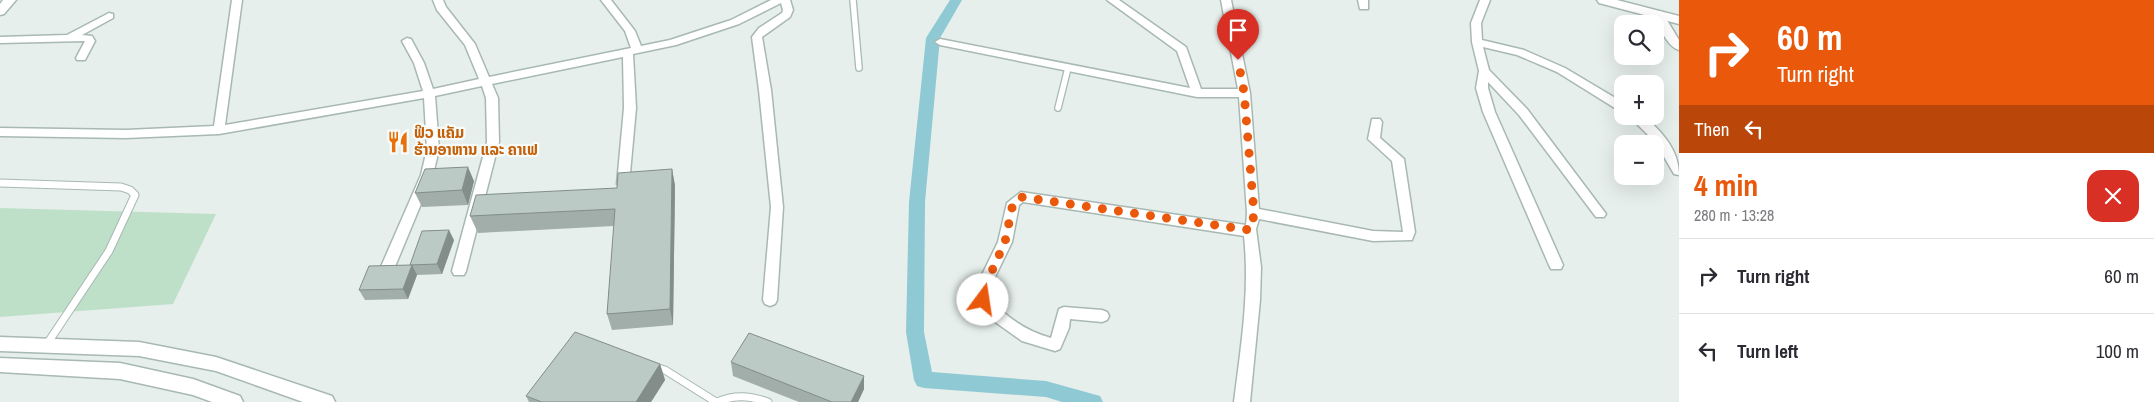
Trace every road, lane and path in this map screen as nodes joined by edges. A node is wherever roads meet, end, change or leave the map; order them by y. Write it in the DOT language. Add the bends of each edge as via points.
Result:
graph roads {
  1 [pos="10,0"];
  2 [pos="237,0"];
  3 [pos="438,0"];
  4 [pos="779,0"];
  5 [pos="785,0"];
  6 [pos="853,0"];
  7 [pos="1112,0"];
  8 [pos="1226,0"];
  9 [pos="1485,0"];
  10 [pos="1605,0"];
  11 [pos="611,1"];
  12 [pos="0,11"];
  13 [pos="1658,14"];
  14 [pos="109,16"];
  15 [pos="1679,20"];
  16 [pos="65,38"];
  17 [pos="0,40"];
  18 [pos="408,41"];
  19 [pos="940,42"];
  20 [pos="1476,42"];
  21 [pos="1679,47"];
  22 [pos="633,52"];
  23 [pos="80,58"];
  24 [pos="860,68"];
  25 [pos="1068,68"];
  26 [pos="1484,71"];
  27 [pos="486,82"];
  28 [pos="429,92"];
  29 [pos="1244,92"];
  30 [pos="1197,93"];
  31 [pos="1614,102"];
  32 [pos="1058,108"];
  33 [pos="1376,122"];
  34 [pos="1646,125"];
  35 [pos="219,130"];
  36 [pos="0,132"];
  37 [pos="1678,171"];
  38 [pos="0,183"];
  39 [pos="623,184"];
  40 [pos="1254,213"];
  41 [pos="1600,214"];
  42 [pos="1250,230"];
  43 [pos="1556,265"];
  44 [pos="387,269"];
  45 [pos="459,271"];
  46 [pos="770,300"];
  47 [pos="1102,316"];
  48 [pos="0,344"];
  49 [pos="46,346"];
  50 [pos="647,364"];
  51 [pos="0,365"];
  52 [pos="234,402"];
  53 [pos="326,402"];
  54 [pos="717,402"];
  55 [pos="768,402"];
  56 [pos="1242,402"];
  1 -- 12 [label="street"];
  2 -- 35 [label="street"];
  3 -- 27 [label="street" via="470,44"];
  4 -- 22 [label="street" via="735,22"];
  5 -- 46 [label="street" via="786,15 759,33 757,40 777,207"];
  6 -- 24 [label="lane"];
  7 -- 30 [label="street" via="1182,49"];
  8 -- 29 [label="street"];
  9 -- 20 [label="street" via="1476,23"];
  10 -- 13 [label="street"];
  11 -- 22 [label="street" via="630,31"];
  13 -- 15 [label="street"];
  13 -- 21 [label="street"];
  14 -- 16 [label="street"];
  16 -- 17 [label="street"];
  16 -- 23 [label="street" via="90,40"];
  18 -- 28 [label="street"];
  19 -- 25 [label="street"];
  20 -- 26 [label="street"];
  20 -- 31 [label="street" via="1520,52 1561,70"];
  22 -- 27 [label="street"];
  22 -- 39 [label="street"];
  25 -- 30 [label="street"];
  25 -- 32 [label="lane"];
  26 -- 41 [label="street" via="1524,112"];
  26 -- 43 [label="street" via="1482,88 1489,112"];
  27 -- 28 [label="street"];
  27 -- 45 [label="street" via="492,98 492,142 481,204"];
  28 -- 35 [label="street"];
  28 -- 44 [label="street" via="433,148 429,166"];
  29 -- 30 [label="street"];
  29 -- 40 [label="street"];
  33 -- 40 [label="street" via="1374,139 1398,159 1409,232 1407,237 1373,236"];
  34 -- 37 [label="street" via="1665,146"];
  35 -- 36 [label="street" via="126,134"];
  38 -- 49 [label="lane" via="121,186 135,195 109,251"];
  40 -- 42 [label="street"];
  42 -- 47 [label="street" via="1021,197 1013,203 1005,242 986,284 983,300 1027,337 1055,345 1064,313"];
  42 -- 56 [label="street" via="1253,300"];
  48 -- 49 [label="street"];
  49 -- 53 [label="street" via="139,349 216,364"];
  50 -- 54 [label="lane" via="665,370"];
  51 -- 52 [label="street" via="120,371 194,387"];
  54 -- 55 [label="lane" via="729,396 748,394"];
}
